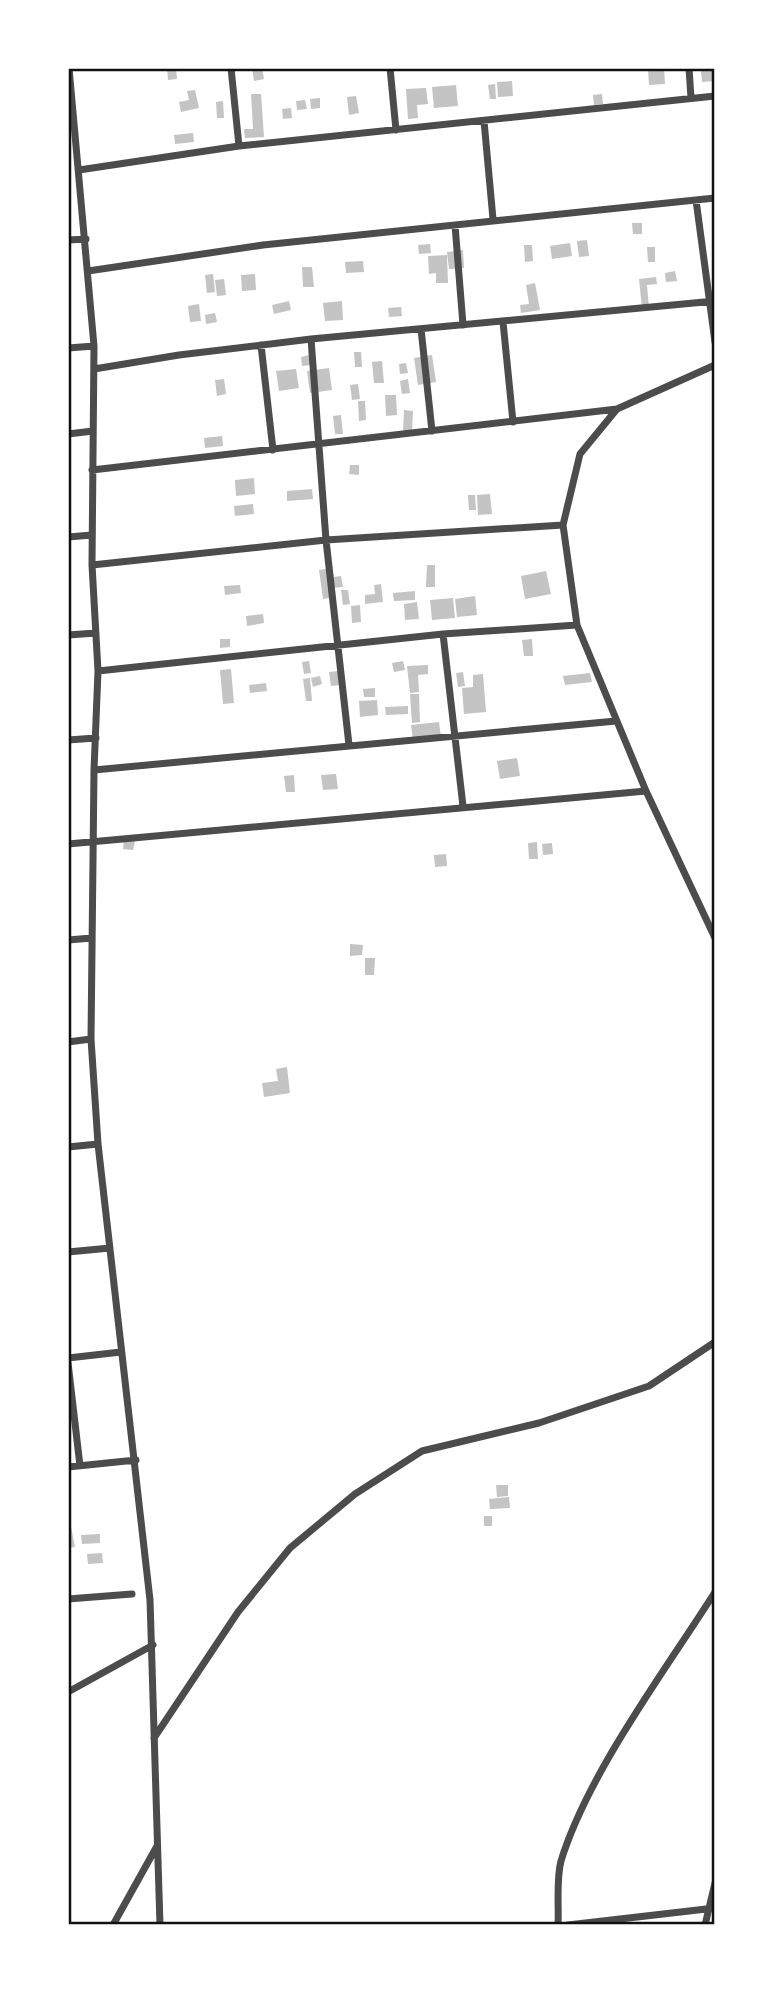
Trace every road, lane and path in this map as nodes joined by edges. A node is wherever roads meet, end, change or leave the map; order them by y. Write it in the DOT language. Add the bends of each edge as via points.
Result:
graph roads {
  1 [pos="69,68"];
  2 [pos="231,68"];
  3 [pos="390,68"];
  4 [pos="689,68"];
  5 [pos="715,96"];
  6 [pos="691,98"];
  7 [pos="484,121"];
  8 [pos="396,130"];
  9 [pos="72,138"];
  10 [pos="239,146"];
  11 [pos="79,170"];
  12 [pos="715,198"];
  13 [pos="696,200"];
  14 [pos="493,219"];
  15 [pos="455,225"];
  16 [pos="86,239"];
  17 [pos="68,240"];
  18 [pos="88,271"];
  19 [pos="712,301"];
  20 [pos="503,322"];
  21 [pos="463,325"];
  22 [pos="421,329"];
  23 [pos="311,339"];
  24 [pos="715,342"];
  25 [pos="261,345"];
  26 [pos="94,346"];
  27 [pos="68,348"];
  28 [pos="715,365"];
  29 [pos="94,369"];
  30 [pos="617,409"];
  31 [pos="513,422"];
  32 [pos="93,431"];
  33 [pos="432,431"];
  34 [pos="68,434"];
  35 [pos="318,444"];
  36 [pos="273,450"];
  37 [pos="92,470"];
  38 [pos="563,524"];
  39 [pos="92,534"];
  40 [pos="68,537"];
  41 [pos="326,540"];
  42 [pos="92,565"];
  43 [pos="577,625"];
  44 [pos="96,633"];
  45 [pos="443,634"];
  46 [pos="68,635"];
  47 [pos="339,645"];
  48 [pos="99,671"];
  49 [pos="616,721"];
  50 [pos="453,734"];
  51 [pos="96,738"];
  52 [pos="68,740"];
  53 [pos="349,745"];
  54 [pos="94,770"];
  55 [pos="646,791"];
  56 [pos="463,806"];
  57 [pos="93,842"];
  58 [pos="68,844"];
  59 [pos="92,938"];
  60 [pos="715,938"];
  61 [pos="68,940"];
  62 [pos="91,1039"];
  63 [pos="68,1042"];
  64 [pos="98,1144"];
  65 [pos="68,1147"];
  66 [pos="110,1248"];
  67 [pos="68,1252"];
  68 [pos="715,1342"];
  69 [pos="121,1352"];
  70 [pos="68,1360"];
  71 [pos="136,1460"];
  72 [pos="80,1466"];
  73 [pos="68,1467"];
  74 [pos="715,1592"];
  75 [pos="132,1594"];
  76 [pos="68,1600"];
  77 [pos="153,1646"];
  78 [pos="68,1692"];
  79 [pos="154,1738"];
  80 [pos="158,1845"];
  81 [pos="715,1883"];
  82 [pos="712,1908"];
  83 [pos="113,1925"];
  84 [pos="160,1925"];
  85 [pos="558,1925"];
  86 [pos="568,1925"];
  87 [pos="705,1925"];
  1 -- 9 [label="street"];
  2 -- 10 [label="street"];
  3 -- 8 [label="street"];
  4 -- 6 [label="street"];
  5 -- 6 [label="street"];
  6 -- 7 [label="street"];
  7 -- 8 [label="street"];
  7 -- 14 [label="street"];
  8 -- 10 [label="street"];
  9 -- 11 [label="street"];
  10 -- 11 [label="street"];
  11 -- 16 [label="street"];
  12 -- 13 [label="street"];
  13 -- 14 [label="street"];
  13 -- 19 [label="street"];
  14 -- 15 [label="street"];
  15 -- 18 [label="street" via="263,245"];
  15 -- 21 [label="street"];
  16 -- 17 [label="street"];
  16 -- 18 [label="street"];
  18 -- 26 [label="street"];
  19 -- 20 [label="street"];
  19 -- 24 [label="street"];
  20 -- 21 [label="street"];
  20 -- 31 [label="street"];
  21 -- 22 [label="street"];
  22 -- 23 [label="street"];
  22 -- 33 [label="street"];
  23 -- 25 [label="street"];
  23 -- 35 [label="street"];
  25 -- 29 [label="street"];
  25 -- 36 [label="street"];
  26 -- 27 [label="street"];
  26 -- 29 [label="street"];
  28 -- 30 [label="street"];
  29 -- 32 [label="street"];
  30 -- 31 [label="street"];
  30 -- 38 [label="street" via="580,454"];
  31 -- 33 [label="street"];
  32 -- 34 [label="street"];
  32 -- 37 [label="street"];
  33 -- 35 [label="street"];
  35 -- 36 [label="street"];
  35 -- 41 [label="street"];
  36 -- 37 [label="street"];
  37 -- 39 [label="street"];
  38 -- 41 [label="street"];
  38 -- 43 [label="street"];
  39 -- 40 [label="street"];
  39 -- 42 [label="street"];
  41 -- 42 [label="street"];
  41 -- 47 [label="street"];
  42 -- 44 [label="street"];
  43 -- 45 [label="street"];
  43 -- 49 [label="street"];
  44 -- 46 [label="street"];
  44 -- 48 [label="street"];
  45 -- 47 [label="street"];
  45 -- 50 [label="street"];
  47 -- 48 [label="street"];
  47 -- 53 [label="street"];
  48 -- 51 [label="street"];
  49 -- 50 [label="street"];
  49 -- 55 [label="street"];
  50 -- 53 [label="street"];
  50 -- 56 [label="street"];
  51 -- 52 [label="street"];
  51 -- 54 [label="street"];
  53 -- 54 [label="street"];
  54 -- 57 [label="street"];
  55 -- 56 [label="street"];
  55 -- 60 [label="street"];
  56 -- 57 [label="street"];
  57 -- 58 [label="street"];
  57 -- 59 [label="street"];
  59 -- 61 [label="street"];
  59 -- 62 [label="street"];
  62 -- 63 [label="street"];
  62 -- 64 [label="street"];
  64 -- 65 [label="street"];
  64 -- 66 [label="street"];
  66 -- 67 [label="street"];
  66 -- 69 [label="street"];
  68 -- 79 [label="street" via="649,1386 539,1423 422,1451 355,1494 290,1548 238,1612"];
  69 -- 70 [label="street"];
  69 -- 71 [label="street"];
  70 -- 72 [label="street"];
  71 -- 72 [label="street"];
  71 -- 77 [label="street"];
  72 -- 73 [label="street"];
  74 -- 85 [label="street" via="586,1802 561,1863"];
  75 -- 76 [label="street"];
  77 -- 78 [label="street"];
  77 -- 79 [label="street"];
  79 -- 80 [label="street"];
  80 -- 83 [label="street"];
  80 -- 84 [label="street"];
  81 -- 82 [label="street"];
  82 -- 86 [label="street"];
  82 -- 87 [label="street"];
}
